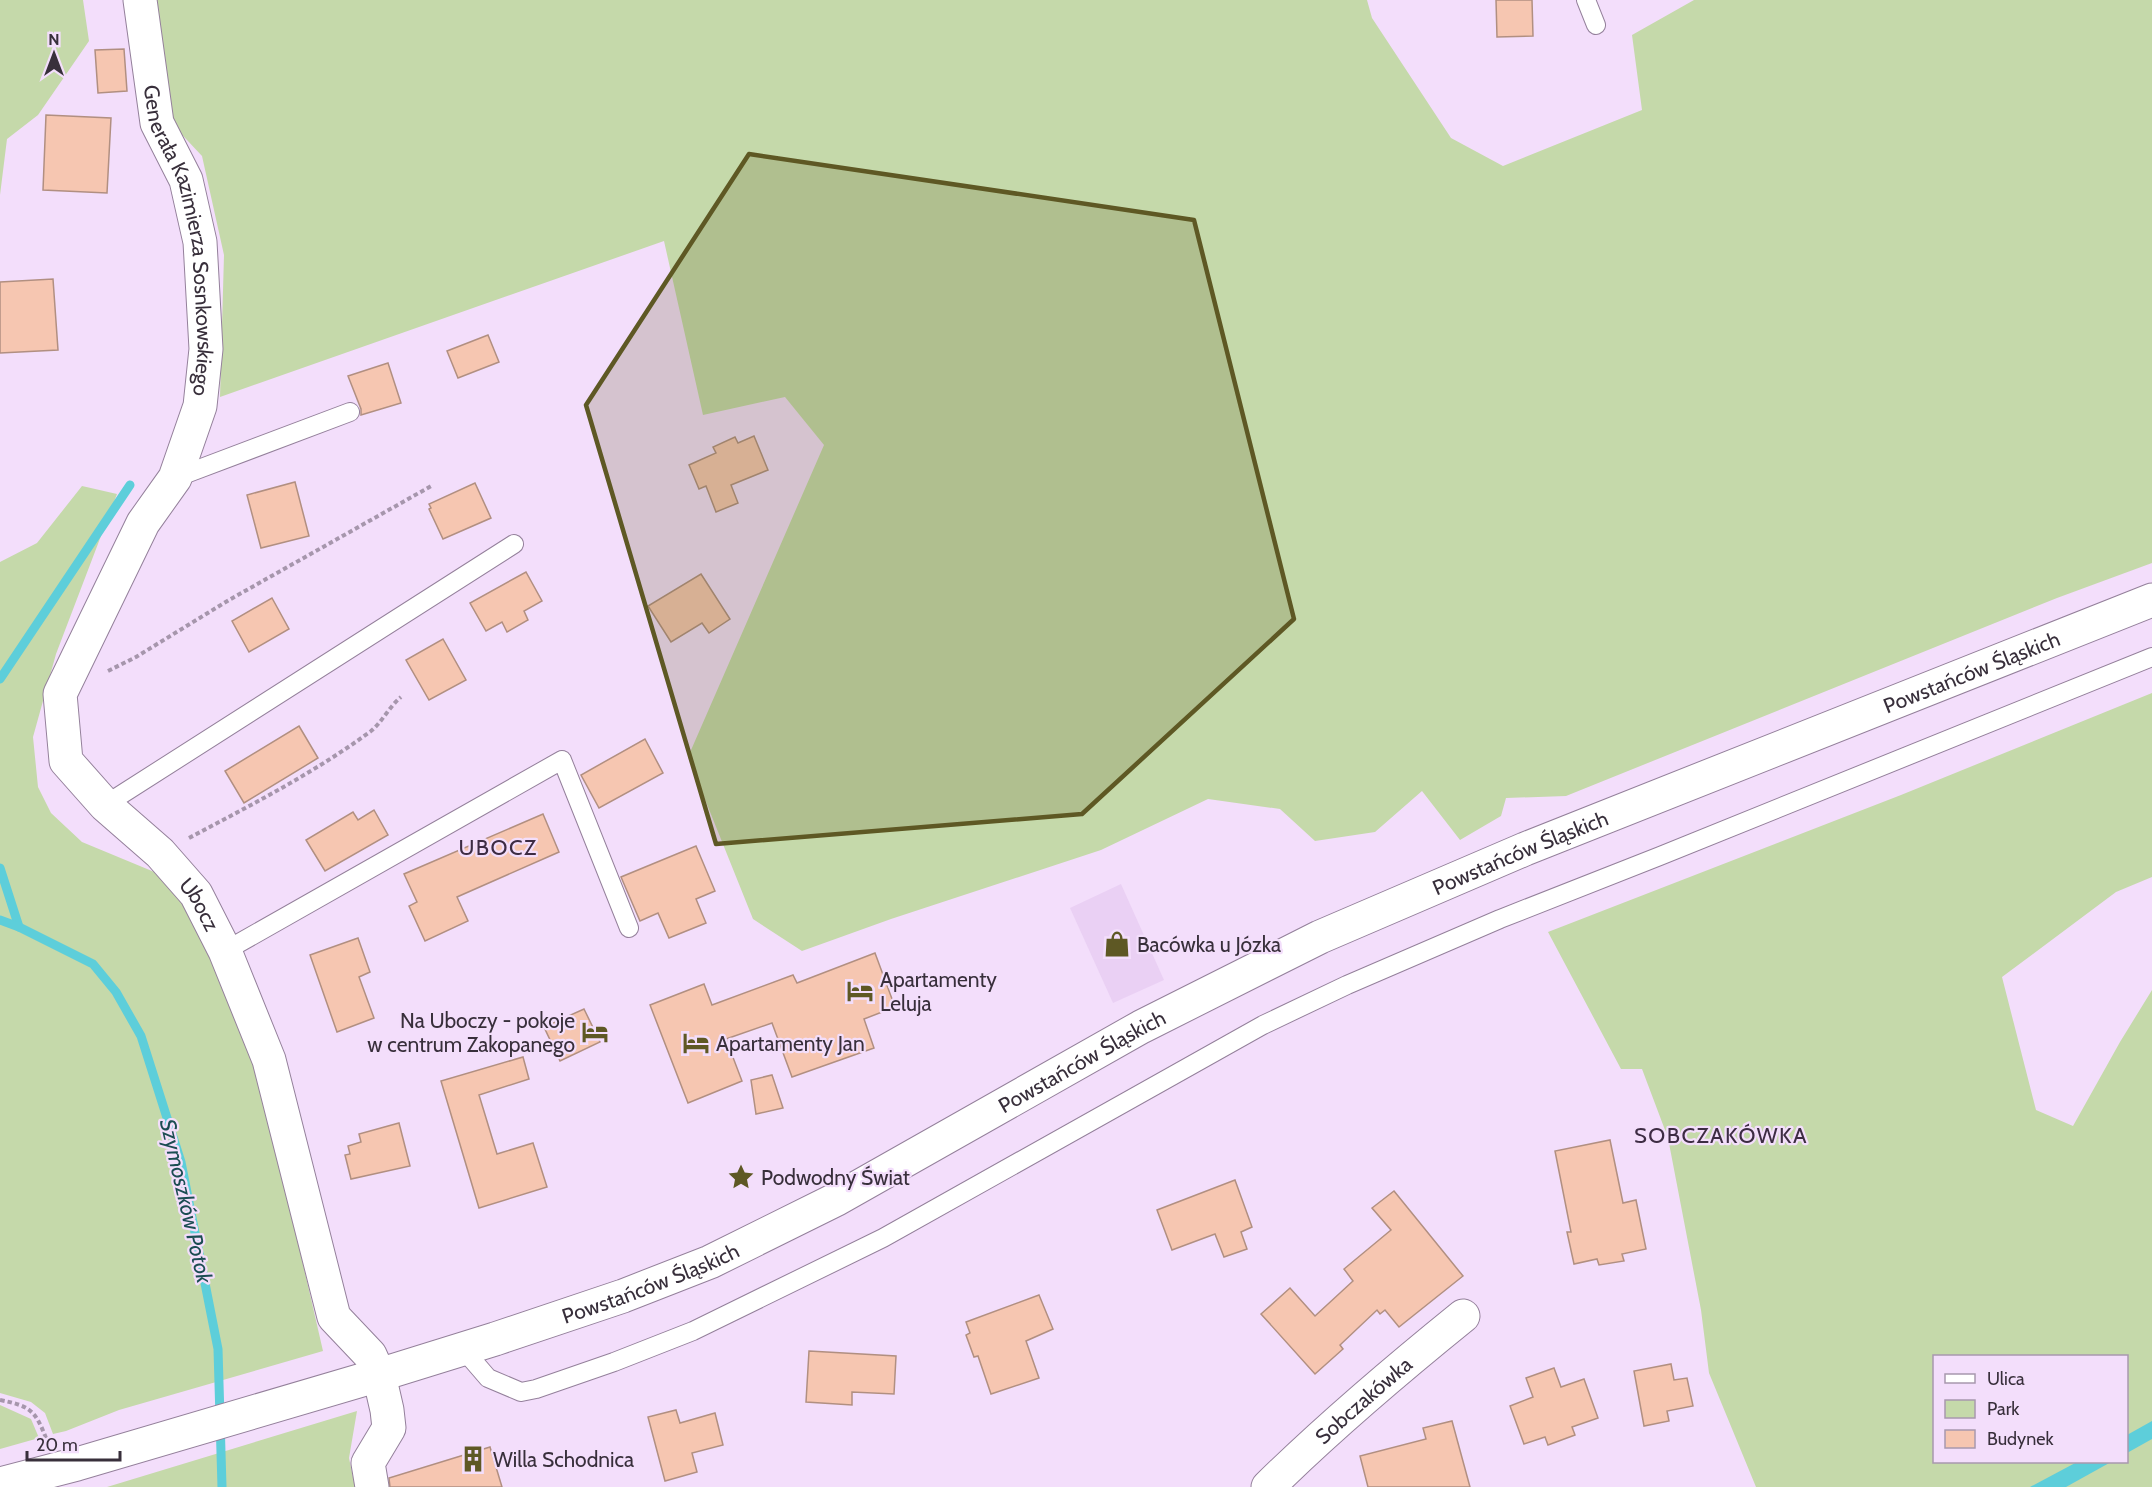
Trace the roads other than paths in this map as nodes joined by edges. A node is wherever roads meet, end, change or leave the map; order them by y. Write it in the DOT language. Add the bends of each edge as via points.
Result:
graph roads {
  1 [pos="140,0"];
  2 [pos="1586,0"];
  3 [pos="1596,25"];
  4 [pos="350,412"];
  5 [pos="175,478"];
  6 [pos="514,544"];
  7 [pos="2152,600"];
  8 [pos="2152,657"];
  9 [pos="105,805"];
  10 [pos="629,928"];
  11 [pos="225,951"];
  12 [pos="1463,1317"];
  13 [pos="463,1349"];
  14 [pos="379,1375"];
  15 [pos="0,1485"];
  16 [pos="372,1487"];
  17 [pos="1268,1487"];
  1 -- 5 [label="street, Generała Kazimierza Sosnkowskiego" via="157,123 186,180 200,242 206,349 200,406"];
  2 -- 3 [label="lane"];
  4 -- 5 [label="lane"];
  5 -- 9 [label="street, Ubocz" via="143,523 60,694 66,761"];
  6 -- 9 [label="lane"];
  7 -- 13 [label="street, Powstańców Śląskich" via="1525,849 1320,937 1141,1027 837,1199 758,1239 623,1296"];
  8 -- 13 [label="lane" via="1500,919 1347,985 1263,1025 883,1238 693,1331 521,1392 488,1378"];
  9 -- 11 [label="street, Ubocz" via="160,853 196,894"];
  10 -- 11 [label="lane" via="562,760"];
  11 -- 14 [label="street, Ubocz" via="269,1059 334,1317 370,1355"];
  12 -- 17 [label="street, Sobczakówka" via="1382,1381"];
  13 -- 14 [label="street, Powstańców Śląskich"];
  14 -- 15 [label="street, Powstańców Śląskich"];
  14 -- 16 [label="street" via="389,1428 368,1463"];
}
